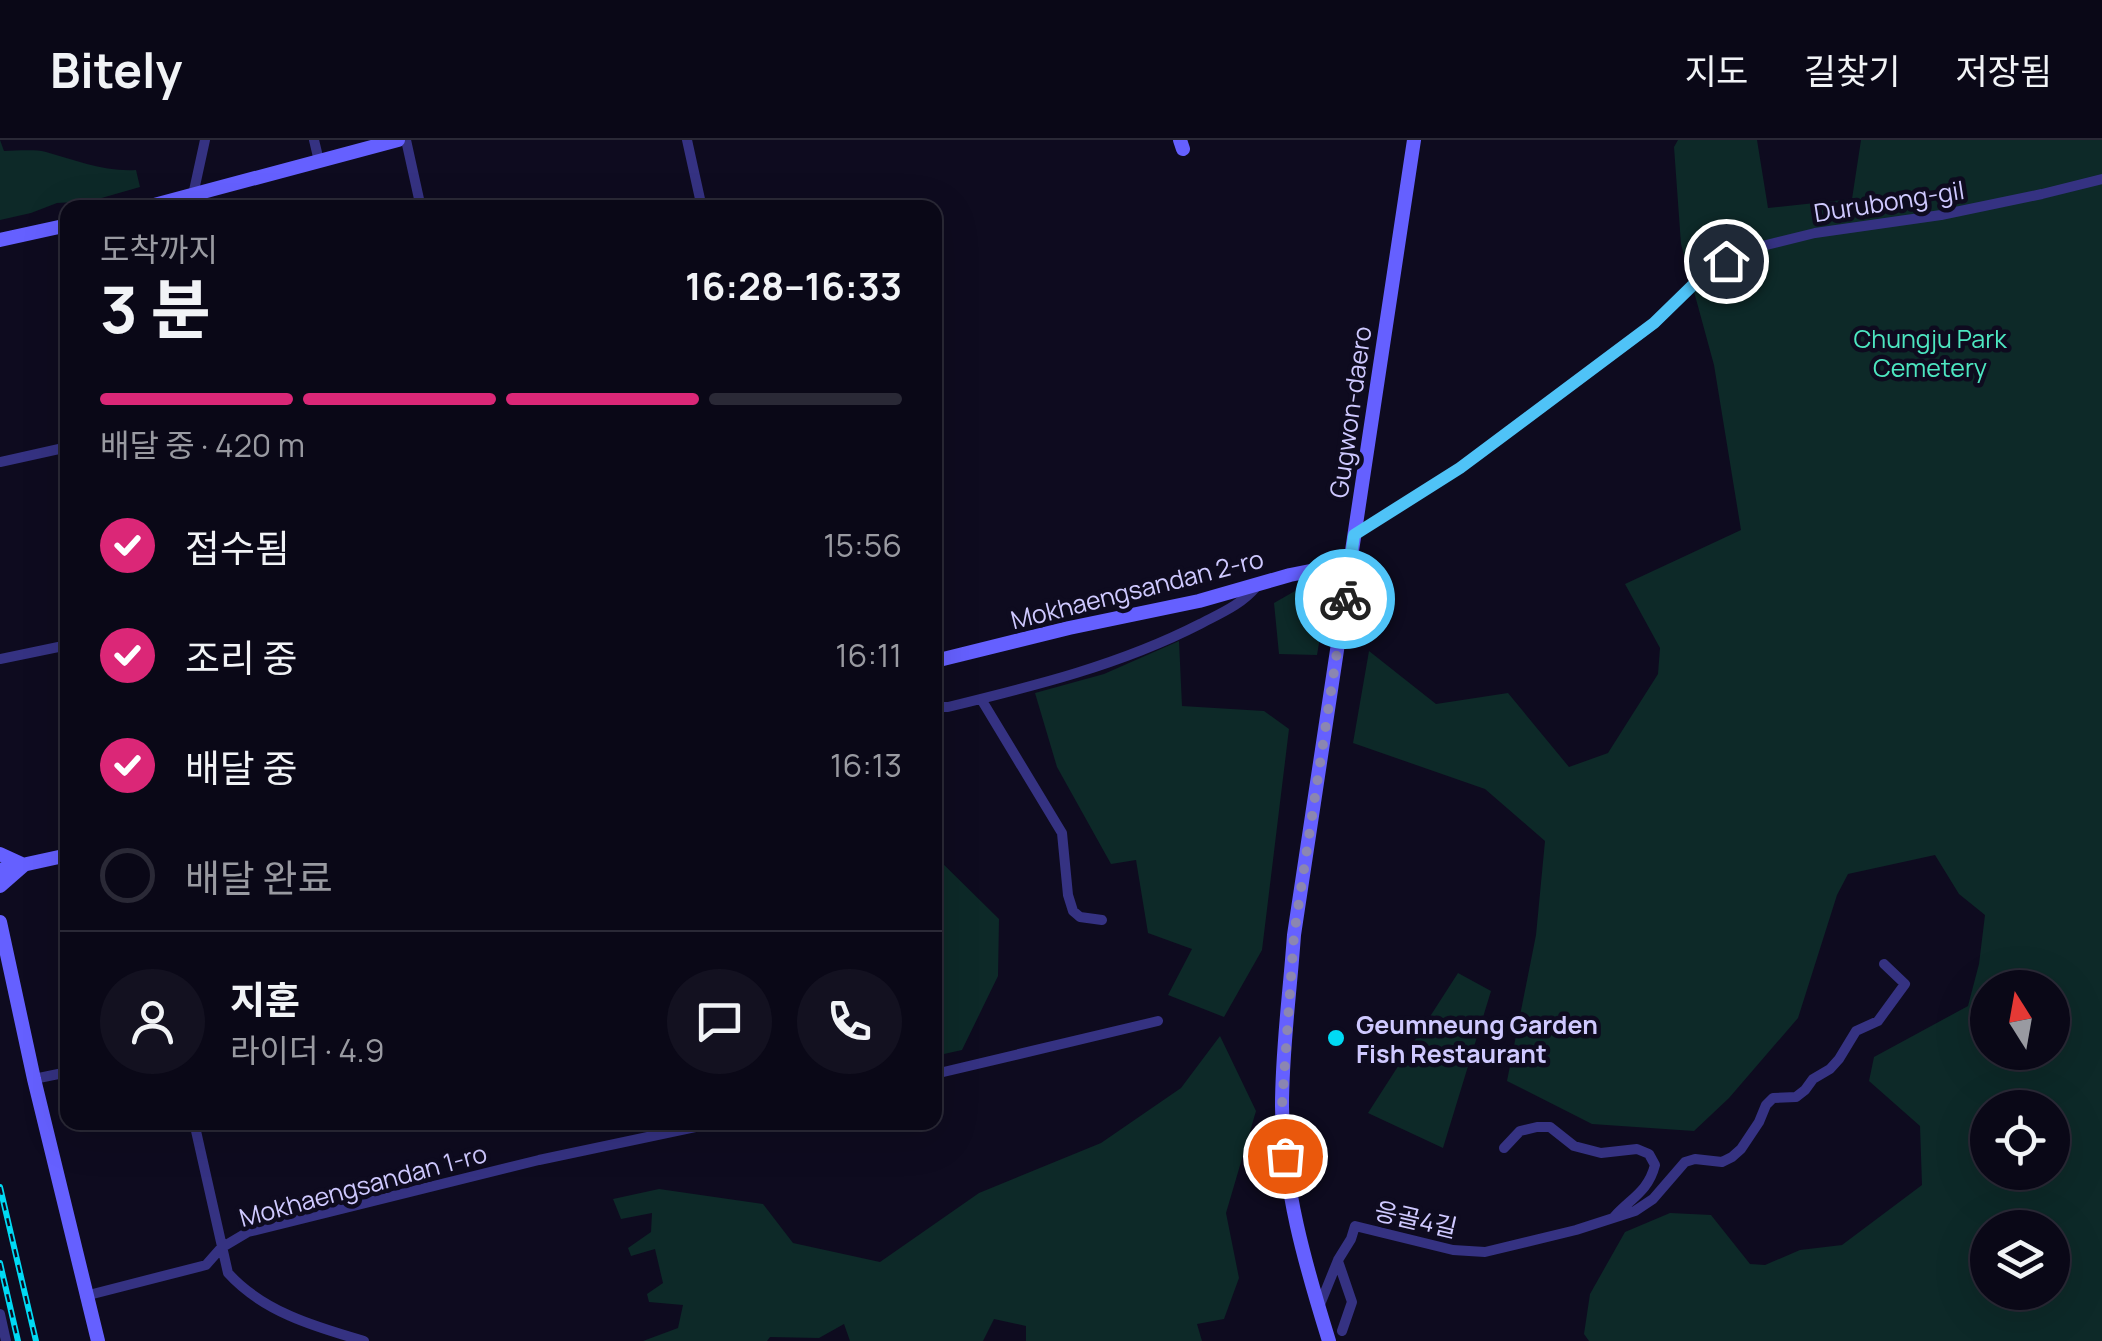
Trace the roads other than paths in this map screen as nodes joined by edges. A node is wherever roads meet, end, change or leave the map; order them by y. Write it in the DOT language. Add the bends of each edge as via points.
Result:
graph roads {
  1 [pos="205,140"];
  2 [pos="314,140"];
  3 [pos="402,140"];
  4 [pos="687,140"];
  5 [pos="1414,140"];
  6 [pos="319,161"];
  7 [pos="2102,179"];
  8 [pos="193,196"];
  9 [pos="185,200"];
  10 [pos="418,200"];
  11 [pos="700,200"];
  12 [pos="60,227"];
  13 [pos="0,240"];
  14 [pos="60,449"];
  15 [pos="0,462"];
  16 [pos="1354,535"];
  17 [pos="1350,562"];
  18 [pos="1260,583"];
  19 [pos="60,647"];
  20 [pos="0,659"];
  21 [pos="942,659"];
  22 [pos="981,699"];
  23 [pos="942,707"];
  24 [pos="0,854"];
  25 [pos="60,857"];
  26 [pos="24,865"];
  27 [pos="0,870"];
  28 [pos="0,886"];
  29 [pos="1102,920"];
  30 [pos="0,922"];
  31 [pos="1884,964"];
  32 [pos="1158,1021"];
  33 [pos="942,1072"];
  34 [pos="60,1074"];
  35 [pos="34,1079"];
  36 [pos="196,1130"];
  37 [pos="681,1130"];
  38 [pos="1504,1148"];
  39 [pos="1613,1218"];
  40 [pos="221,1248"];
  41 [pos="1338,1260"];
  42 [pos="85,1296"];
  43 [pos="1319,1308"];
  44 [pos="0,1314"];
  45 [pos="1342,1330"];
  46 [pos="6,1341"];
  47 [pos="98,1341"];
  48 [pos="364,1341"];
  49 [pos="1329,1341"];
  1 -- 8 [label="street"];
  2 -- 6 [label="street"];
  3 -- 6 [label="street"];
  3 -- 10 [label="street"];
  4 -- 11 [label="street"];
  5 -- 16 [label="street, Gugwon-daero"];
  6 -- 8 [label="street"];
  7 -- 16 [label="street, Durubong-gil" via="1750,249 1693,285 1654,323 1460,468"];
  8 -- 9 [label="street"];
  12 -- 13 [label="street"];
  14 -- 15 [label="street"];
  16 -- 17 [label="street, Gugwon-daero"];
  17 -- 18 [label="street, Mokhaengsandan 2-ro"];
  17 -- 43 [label="street, Gugwon-daero" via="1294,935 1282,1105 1292,1210"];
  18 -- 21 [label="street, Mokhaengsandan 2-ro"];
  18 -- 22 [label="street" via="1244,601 1185,632 1058,680"];
  19 -- 20 [label="street"];
  22 -- 23 [label="street"];
  22 -- 29 [label="street" via="1062,834 1073,911"];
  24 -- 26 [label="street"];
  25 -- 26 [label="street"];
  26 -- 27 [label="street"];
  26 -- 28 [label="street"];
  30 -- 35 [label="street"];
  31 -- 39 [label="street, 응골4길" via="1906,984 1878,1020 1856,1031 1830,1069 1796,1097 1766,1104 1732,1158 1685,1162 1652,1199"];
  32 -- 33 [label="street"];
  34 -- 35 [label="street"];
  35 -- 42 [label="street"];
  36 -- 40 [label="street"];
  37 -- 40 [label="street, Mokhaengsandan 1-ro" via="248,1232"];
  38 -- 39 [label="street, 응골4길" via="1520,1131 1537,1126 1602,1153 1649,1154 1652,1177"];
  39 -- 41 [label="street, 응골4길" via="1485,1252 1355,1226"];
  40 -- 42 [label="street, Mokhaengsandan 1-ro" via="206,1265"];
  40 -- 48 [label="street" via="241,1288 318,1328"];
  41 -- 43 [label="street, 응골4길"];
  41 -- 45 [label="street" via="1352,1302"];
  42 -- 47 [label="street"];
  43 -- 49 [label="street, Gugwon-daero"];
  44 -- 46 [label="street"];
}
